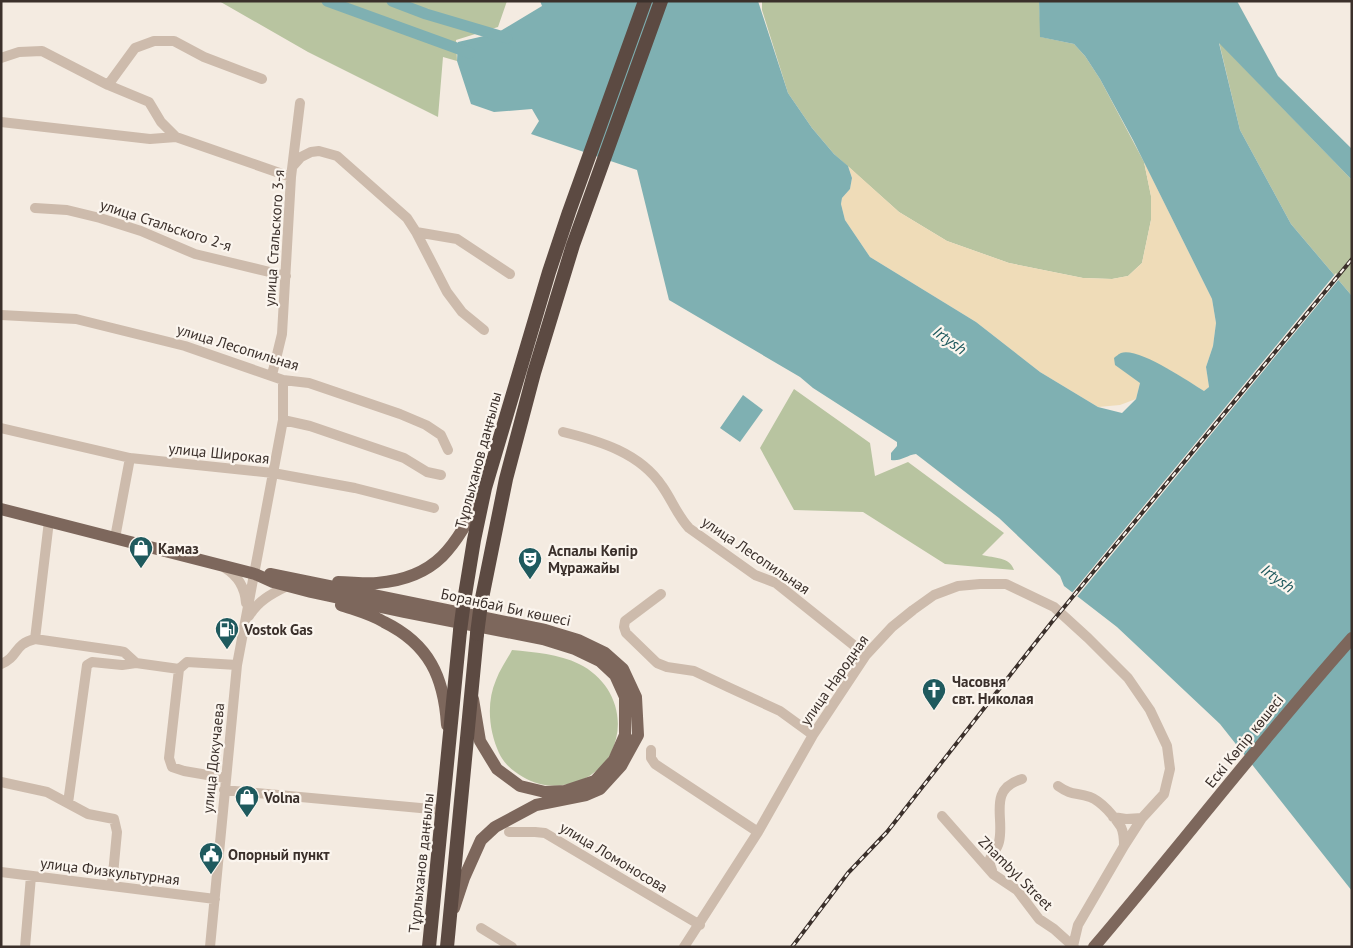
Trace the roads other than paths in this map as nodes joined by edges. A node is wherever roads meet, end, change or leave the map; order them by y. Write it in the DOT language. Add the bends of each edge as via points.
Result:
graph roads {
  1 [pos="645,1"];
  2 [pos="661,1"];
  3 [pos="1,58"];
  4 [pos="262,80"];
  5 [pos="108,85"];
  6 [pos="300,102"];
  7 [pos="1,122"];
  8 [pos="176,137"];
  9 [pos="292,171"];
  10 [pos="35,208"];
  11 [pos="416,232"];
  12 [pos="510,274"];
  13 [pos="286,276"];
  14 [pos="1,315"];
  15 [pos="484,330"];
  16 [pos="527,371"];
  17 [pos="272,375"];
  18 [pos="283,380"];
  19 [pos="283,420"];
  20 [pos="1,428"];
  21 [pos="563,432"];
  22 [pos="448,450"];
  23 [pos="130,458"];
  24 [pos="273,474"];
  25 [pos="441,475"];
  26 [pos="485,488"];
  27 [pos="434,508"];
  28 [pos="1,509"];
  29 [pos="49,521"];
  30 [pos="115,538"];
  31 [pos="217,564"];
  32 [pos="255,574"];
  33 [pos="287,586"];
  34 [pos="311,587"];
  35 [pos="661,594"];
  36 [pos="245,624"];
  37 [pos="1352,638"];
  38 [pos="35,639"];
  39 [pos="866,655"];
  40 [pos="136,663"];
  41 [pos="1,664"];
  42 [pos="237,665"];
  43 [pos="179,669"];
  44 [pos="471,687"];
  45 [pos="813,735"];
  46 [pos="449,750"];
  47 [pos="651,750"];
  48 [pos="225,778"];
  49 [pos="1022,779"];
  50 [pos="1,782"];
  51 [pos="1058,786"];
  52 [pos="224,790"];
  53 [pos="584,790"];
  54 [pos="68,803"];
  55 [pos="442,810"];
  56 [pos="942,816"];
  57 [pos="1113,817"];
  58 [pos="1142,818"];
  59 [pos="509,832"];
  60 [pos="758,832"];
  61 [pos="1124,846"];
  62 [pos="1,872"];
  63 [pos="994,874"];
  64 [pos="31,876"];
  65 [pos="112,885"];
  66 [pos="215,898"];
  67 [pos="449,922"];
  68 [pos="700,925"];
  69 [pos="481,928"];
  70 [pos="1074,946"];
  71 [pos="25,947"];
  72 [pos="210,947"];
  73 [pos="429,947"];
  74 [pos="447,947"];
  75 [pos="512,947"];
  76 [pos="684,947"];
  77 [pos="1094,947"];
  1 -- 16 [label="highway, Тұрлыханов даңғылы" via="559,242"];
  2 -- 16 [label="highway, Тұрлыханов даңғылы"];
  3 -- 5 [label="street" via="19,52 42,51"];
  4 -- 5 [label="street" via="174,41 154,41 136,48"];
  5 -- 8 [label="street" via="149,102 161,122"];
  6 -- 9 [label="street, улица Стальского 3-я"];
  7 -- 8 [label="street" via="150,139"];
  8 -- 9 [label="street"];
  9 -- 11 [label="street" via="302,157 311,152 337,156 407,218"];
  9 -- 13 [label="street, улица Стальского 3-я"];
  10 -- 13 [label="street, улица Стальского 2-я" via="67,210 100,218 195,254"];
  11 -- 12 [label="street" via="457,239"];
  11 -- 15 [label="street" via="447,292 462,312"];
  13 -- 17 [label="street, улица Стальского 3-я" via="282,334"];
  14 -- 17 [label="street, улица Лесопильная" via="76,319 185,346"];
  16 -- 26 [label="highway, Тұрлыханов даңғылы"];
  16 -- 44 [label="highway, Тұрлыханов даңғылы, bridge" via="481,603"];
  17 -- 18 [label="street, улица Лесопильная"];
  18 -- 19 [label="street"];
  18 -- 22 [label="street, улица Лесопильная" via="310,383 426,425 441,435"];
  19 -- 24 [label="street"];
  19 -- 25 [label="street" via="404,458 427,472"];
  20 -- 23 [label="street, улица Широкая"];
  21 -- 39 [label="street, улица Лесопильная" via="599,441 641,462 654,475 689,528 755,575 776,583"];
  23 -- 24 [label="street, улица Широкая"];
  23 -- 30 [label="street"];
  24 -- 27 [label="street, улица Широкая" via="355,488"];
  24 -- 32 [label="street"];
  26 -- 34 [label="main road" via="450,550 431,567 409,577 377,583"];
  26 -- 46 [label="highway, Тұрлыханов даңғылы, bridge" via="464,600"];
  28 -- 29 [label="main road, Боранбай Би көшесі"];
  29 -- 30 [label="main road, Боранбай Би көшесі"];
  29 -- 38 [label="street"];
  30 -- 31 [label="main road, Боранбай Би көшесі"];
  31 -- 32 [label="main road, Боранбай Би көшесі"];
  31 -- 36 [label="street" via="234,573 241,582 246,600"];
  32 -- 33 [label="main road, Боранбай Би көшесі"];
  32 -- 34 [label="main road, Боранбай Би көшесі" via="276,574"];
  32 -- 36 [label="street, улица Докучаева"];
  33 -- 34 [label="main road, Боранбай Би көшесі"];
  33 -- 36 [label="street" via="255,606"];
  34 -- 46 [label="main road" via="325,599 405,633 422,648 441,686"];
  34 -- 53 [label="main road, Боранбай Би көшесі" via="546,630 605,653 623,669 636,697 638,735 621,766 600,789"];
  35 -- 45 [label="street" via="625,621 624,627 626,633 657,663 694,671 780,711"];
  36 -- 42 [label="street, улица Докучаева"];
  37 -- 77 [label="main road, Ескі Көпір көшесі"];
  38 -- 40 [label="street" via="124,652"];
  38 -- 41 [label="street" via="24,642 12,657"];
  39 -- 45 [label="street, улица Народная"];
  39 -- 58 [label="street, улица Народная" via="913,610 934,595 958,586 1006,584 1054,607 1128,678 1150,710 1167,746 1170,768 1164,794"];
  40 -- 43 [label="street"];
  40 -- 54 [label="street" via="92,662 87,665"];
  42 -- 43 [label="street" via="187,662"];
  42 -- 48 [label="street, улица Докучаева"];
  43 -- 48 [label="street" via="169,758 172,767"];
  44 -- 53 [label="main road" via="480,741 497,769 520,786 545,792"];
  44 -- 67 [label="highway, Тұрлыханов даңғылы"];
  45 -- 60 [label="street, улица Народная"];
  46 -- 55 [label="highway, Тұрлыханов даңғылы"];
  47 -- 60 [label="street" via="655,764"];
  48 -- 52 [label="street, улица Докучаева"];
  49 -- 63 [label="street" via="1011,783 1001,795 999,841 990,857"];
  50 -- 54 [label="street" via="44,792"];
  51 -- 57 [label="street" via="1067,792 1096,800"];
  52 -- 55 [label="street"];
  52 -- 66 [label="street, улица Докучаева"];
  53 -- 67 [label="main road" via="536,805 495,827 481,840"];
  54 -- 65 [label="street" via="88,814 114,819 117,832"];
  55 -- 73 [label="highway, Тұрлыханов даңғылы"];
  56 -- 63 [label="street, Zhambyl Street"];
  57 -- 58 [label="street"];
  57 -- 61 [label="street" via="1121,828"];
  58 -- 61 [label="street, улица Народная"];
  59 -- 68 [label="street, улица Ломоносова" via="545,833"];
  60 -- 68 [label="street, улица Народная"];
  61 -- 70 [label="street, улица Народная" via="1078,924"];
  62 -- 64 [label="street, улица Физкультурная"];
  63 -- 70 [label="street, Zhambyl Street" via="1017,890 1039,919"];
  64 -- 65 [label="street, улица Физкультурная"];
  64 -- 71 [label="street"];
  65 -- 66 [label="street, улица Физкультурная"];
  66 -- 72 [label="street, улица Докучаева"];
  67 -- 74 [label="highway, Тұрлыханов даңғылы"];
  68 -- 76 [label="street, улица Народная"];
  69 -- 75 [label="street"];
}
